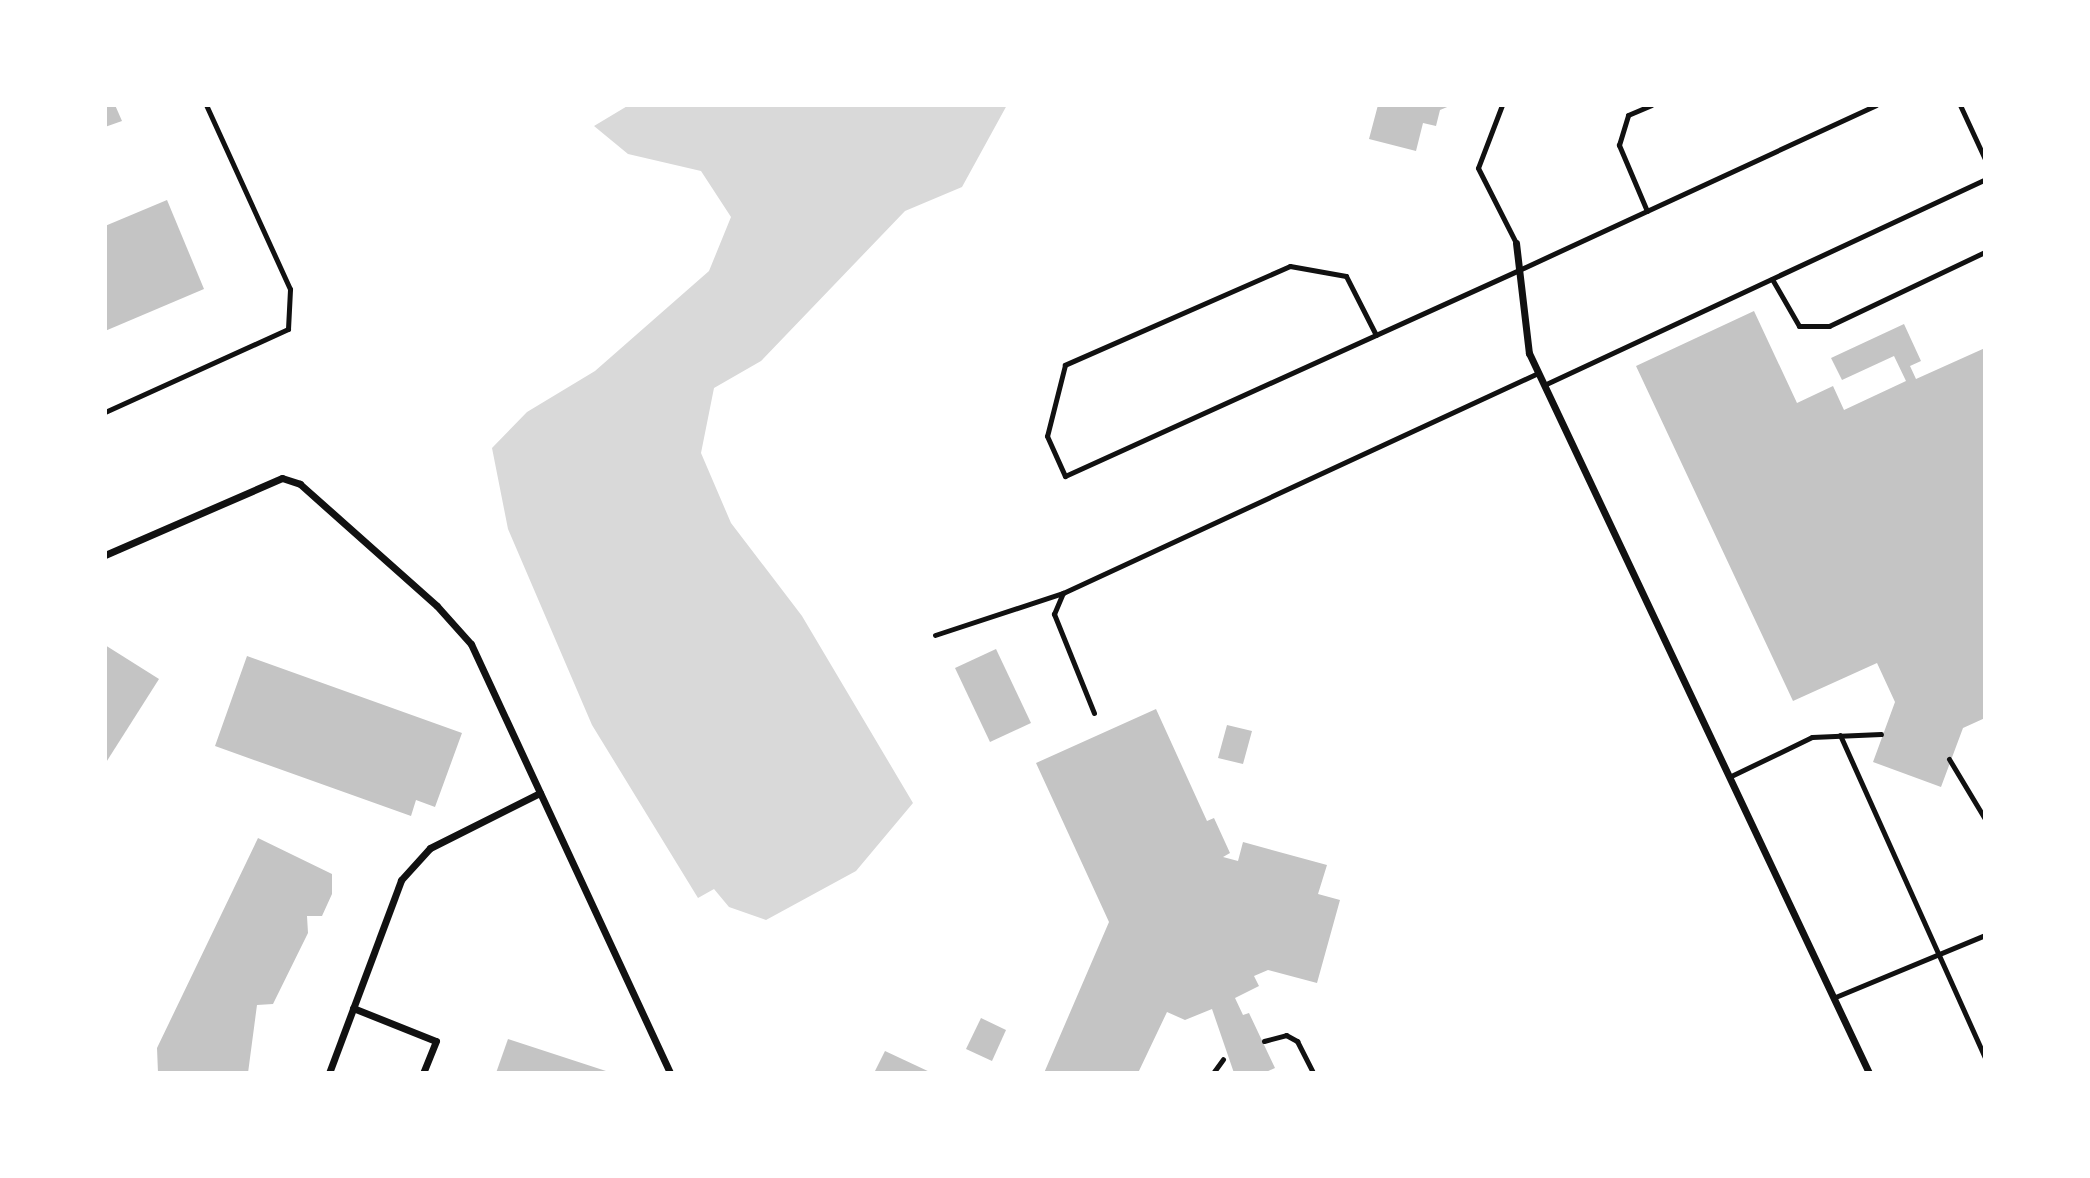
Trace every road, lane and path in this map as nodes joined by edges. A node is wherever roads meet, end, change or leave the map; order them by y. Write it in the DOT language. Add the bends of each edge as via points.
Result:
graph roads {
  1 [pos="205,105"];
  2 [pos="1502,105"];
  3 [pos="1651,105"];
  4 [pos="1876,105"];
  5 [pos="1961,105"];
  6 [pos="1985,159"];
  7 [pos="1985,179"];
  8 [pos="1647,211"];
  9 [pos="1516,243"];
  10 [pos="1985,252"];
  11 [pos="1519,270"];
  12 [pos="1772,279"];
  13 [pos="1376,335"];
  14 [pos="1538,373"];
  15 [pos="1544,385"];
  16 [pos="105,412"];
  17 [pos="105,555"];
  18 [pos="1063,593"];
  19 [pos="935,635"];
  20 [pos="1094,713"];
  21 [pos="1881,734"];
  22 [pos="1840,736"];
  23 [pos="1949,759"];
  24 [pos="1729,777"];
  25 [pos="540,793"];
  26 [pos="1985,819"];
  27 [pos="1985,935"];
  28 [pos="1935,956"];
  29 [pos="1833,998"];
  30 [pos="353,1008"];
  31 [pos="1264,1041"];
  32 [pos="1985,1058"];
  33 [pos="1223,1059"];
  34 [pos="1866,1072"];
  35 [pos="329,1073"];
  36 [pos="423,1073"];
  37 [pos="670,1073"];
  38 [pos="1213,1073"];
  39 [pos="1313,1073"];
  1 -- 16 [label="lane" via="290,289 288,329"];
  2 -- 9 [label="lane" via="1478,168"];
  3 -- 8 [label="lane" via="1628,115 1619,145"];
  4 -- 8 [label="lane"];
  5 -- 6 [label="lane"];
  7 -- 12 [label="lane"];
  8 -- 11 [label="lane"];
  9 -- 11 [label="street"];
  10 -- 12 [label="lane" via="1829,326 1799,326"];
  11 -- 13 [label="lane"];
  11 -- 14 [label="street" via="1529,353"];
  12 -- 15 [label="lane"];
  13 -- 13 [label="lane" via="1346,276 1290,266 1065,365 1047,436 1065,476"];
  14 -- 15 [label="street"];
  14 -- 18 [label="lane"];
  15 -- 24 [label="street"];
  17 -- 25 [label="street" via="268,480 300,484 471,644"];
  18 -- 19 [label="lane"];
  18 -- 20 [label="lane" via="1054,614"];
  21 -- 22 [label="lane"];
  22 -- 24 [label="lane" via="1812,737"];
  22 -- 28 [label="lane"];
  23 -- 26 [label="lane"];
  24 -- 29 [label="street"];
  25 -- 30 [label="street" via="430,848 401,880"];
  25 -- 37 [label="street"];
  27 -- 28 [label="lane"];
  28 -- 29 [label="lane"];
  28 -- 32 [label="lane"];
  29 -- 34 [label="street"];
  30 -- 35 [label="street"];
  30 -- 36 [label="street" via="436,1041"];
  31 -- 39 [label="lane" via="1286,1035 1297,1041"];
  33 -- 38 [label="lane"];
}
